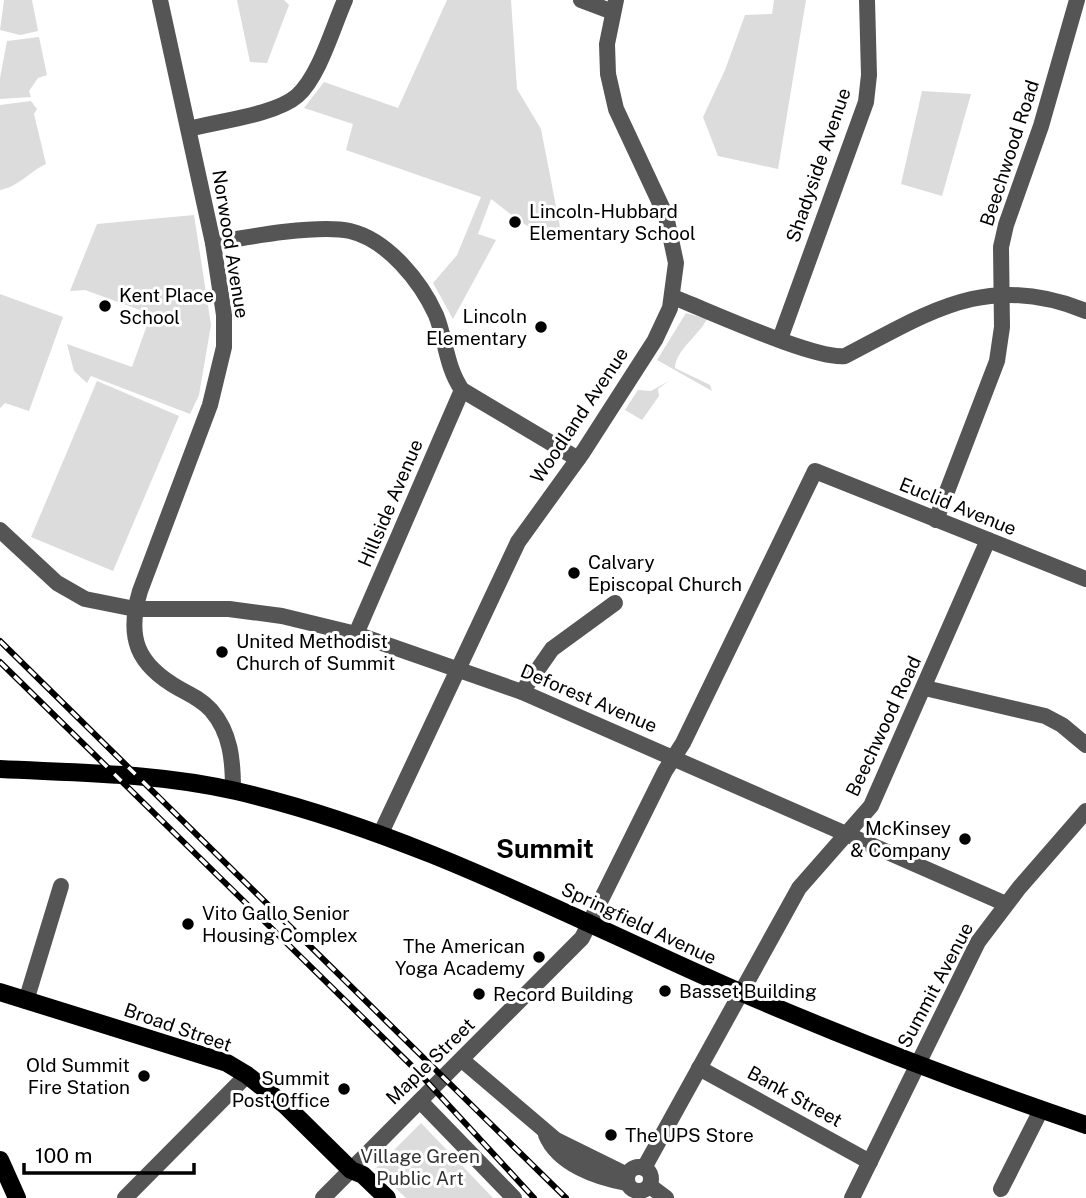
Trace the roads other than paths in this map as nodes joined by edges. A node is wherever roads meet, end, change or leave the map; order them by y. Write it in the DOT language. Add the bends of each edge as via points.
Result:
graph roads {
  1 [pos="160,0"];
  2 [pos="345,0"];
  3 [pos="581,0"];
  4 [pos="867,0"];
  5 [pos="1077,0"];
  6 [pos="615,6"];
  7 [pos="189,129"];
  8 [pos="213,243"];
  9 [pos="1000,295"];
  10 [pos="673,297"];
  11 [pos="1086,311"];
  12 [pos="780,338"];
  13 [pos="462,390"];
  14 [pos="578,459"];
  15 [pos="815,471"];
  16 [pos="936,520"];
  17 [pos="0,530"];
  18 [pos="988,540"];
  19 [pos="1086,579"];
  20 [pos="615,603"];
  21 [pos="135,609"];
  22 [pos="356,634"];
  23 [pos="457,668"];
  24 [pos="925,688"];
  25 [pos="522,692"];
  26 [pos="1086,746"];
  27 [pos="673,756"];
  28 [pos="0,769"];
  29 [pos="233,790"];
  30 [pos="1086,811"];
  31 [pos="380,835"];
  32 [pos="847,836"];
  33 [pos="61,886"];
  34 [pos="1006,904"];
  35 [pos="591,923"];
  36 [pos="0,992"];
  37 [pos="741,993"];
  38 [pos="26,1001"];
  39 [pos="461,1061"];
  40 [pos="917,1064"];
  41 [pos="699,1068"];
  42 [pos="247,1075"];
  43 [pos="424,1098"];
  44 [pos="1041,1110"];
  45 [pos="1086,1125"];
  46 [pos="0,1160"];
  47 [pos="870,1162"];
  48 [pos="644,1168"];
  49 [pos="351,1170"];
  50 [pos="627,1179"];
  51 [pos="650,1186"];
  52 [pos="1001,1189"];
  53 [pos="16,1198"];
  54 [pos="125,1198"];
  55 [pos="323,1198"];
  56 [pos="370,1198"];
  57 [pos="387,1198"];
  58 [pos="514,1198"];
  59 [pos="666,1198"];
  60 [pos="852,1198"];
  1 -- 7 [label="street, Norwood Avenue"];
  2 -- 7 [label="street" via="313,75 297,96 276,107"];
  3 -- 6 [label="street"];
  4 -- 12 [label="street, Shadyside Avenue" via="866,102"];
  5 -- 9 [label="street, Beechwood Road" via="1006,225"];
  6 -- 10 [label="street, Woodland Avenue" via="607,44 608,74 616,109 666,216 676,263"];
  7 -- 8 [label="street, Norwood Avenue"];
  8 -- 13 [label="street" via="333,229 364,236 393,257 427,295"];
  8 -- 21 [label="street, Norwood Avenue" via="224,315 219,377"];
  9 -- 11 [label="street" via="1054,300"];
  9 -- 12 [label="street" via="930,310 845,356 830,356"];
  9 -- 16 [label="street, Beechwood Road" via="997,361"];
  10 -- 12 [label="street"];
  10 -- 14 [label="street, Woodland Avenue" via="655,340"];
  13 -- 14 [label="street"];
  13 -- 22 [label="street, Hillside Avenue"];
  14 -- 23 [label="street, Woodland Avenue" via="518,542"];
  15 -- 16 [label="street, Euclid Avenue"];
  15 -- 27 [label="street, Maple Street"];
  16 -- 18 [label="street, Euclid Avenue"];
  17 -- 21 [label="street, Deforest Avenue" via="71,592 99,604"];
  18 -- 19 [label="street, Euclid Avenue"];
  18 -- 24 [label="street, Beechwood Road"];
  20 -- 25 [label="street" via="552,649"];
  21 -- 22 [label="street, Deforest Avenue" via="229,609 306,620"];
  21 -- 29 [label="street" via="135,638 143,658 210,708 223,728 231,752"];
  22 -- 23 [label="street, Deforest Avenue"];
  23 -- 25 [label="street, Deforest Avenue"];
  23 -- 31 [label="street, Woodland Avenue"];
  24 -- 26 [label="street" via="1045,716"];
  24 -- 32 [label="street, Beechwood Road" via="872,806"];
  25 -- 27 [label="street, Deforest Avenue"];
  27 -- 32 [label="street, Deforest Avenue"];
  27 -- 35 [label="street, Maple Street"];
  28 -- 29 [label="main road, Springfield Avenue" via="147,776"];
  29 -- 31 [label="main road, Springfield Avenue"];
  30 -- 34 [label="street, Summit Avenue"];
  31 -- 35 [label="main road, Springfield Avenue"];
  32 -- 34 [label="street, Deforest Avenue"];
  32 -- 37 [label="street, Beechwood Road" via="807,877"];
  33 -- 38 [label="street"];
  34 -- 40 [label="street, Summit Avenue" via="978,942"];
  35 -- 37 [label="main road, Springfield Avenue"];
  35 -- 39 [label="street, Maple Street" via="582,938"];
  36 -- 38 [label="main road, Broad Street"];
  37 -- 40 [label="main road, Springfield Avenue"];
  37 -- 41 [label="street, Beechwood Road"];
  38 -- 42 [label="main road, Broad Street" via="208,1056"];
  39 -- 43 [label="street, Maple Street"];
  39 -- 50 [label="street" via="545,1132"];
  40 -- 44 [label="main road, Springfield Avenue"];
  40 -- 47 [label="street, Summit Avenue"];
  41 -- 47 [label="street, Bank Street"];
  41 -- 48 [label="street, Beechwood Road"];
  42 -- 49 [label="main road, Broad Street"];
  42 -- 54 [label="street"];
  43 -- 49 [label="street, Maple Street"];
  43 -- 58 [label="street"];
  44 -- 45 [label="main road, Springfield Avenue"];
  44 -- 52 [label="street"];
  46 -- 53 [label="main road"];
  47 -- 60 [label="street, Summit Avenue"];
  48 -- 50 [label="street" via="632,1169"];
  48 -- 51 [label="street" via="652,1178"];
  49 -- 55 [label="street, Maple Street"];
  49 -- 56 [label="main road, Broad Street"];
  49 -- 57 [label="main road, Broad Street"];
  50 -- 51 [label="street" via="631,1189 639,1192"];
  51 -- 59 [label="street"];
}
